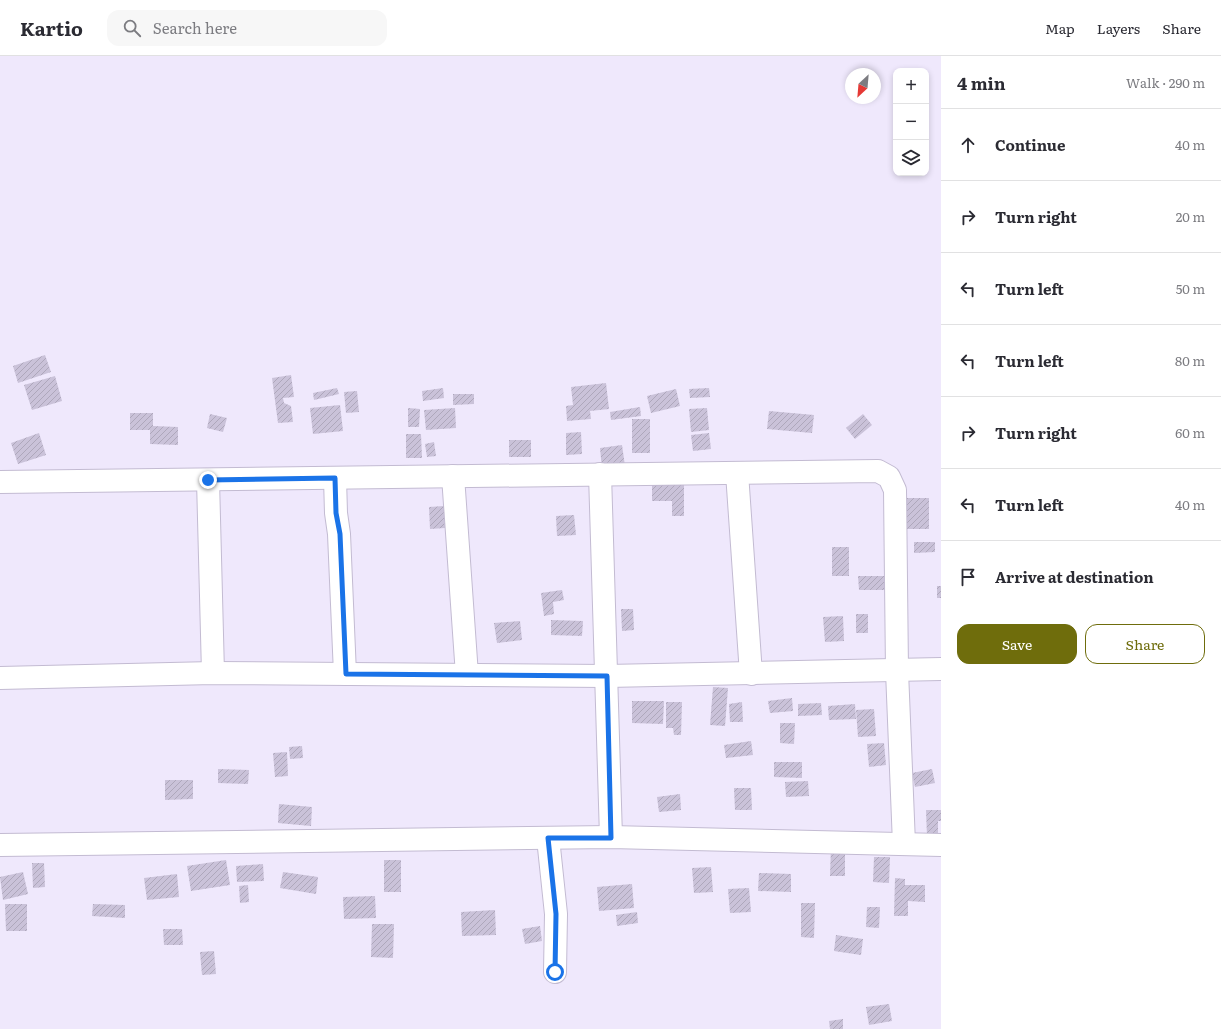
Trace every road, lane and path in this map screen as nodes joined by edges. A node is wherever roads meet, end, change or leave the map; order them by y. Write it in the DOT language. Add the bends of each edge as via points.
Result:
graph roads {
  1 [pos="737,473"];
  2 [pos="600,474"];
  3 [pos="453,476"];
  4 [pos="335,478"];
  5 [pos="208,480"];
  6 [pos="0,482"];
  7 [pos="941,669"];
  8 [pos="897,671"];
  9 [pos="213,672"];
  10 [pos="346,674"];
  11 [pos="751,674"];
  12 [pos="467,675"];
  13 [pos="607,676"];
  14 [pos="0,678"];
  15 [pos="548,838"];
  16 [pos="611,838"];
  17 [pos="904,844"];
  18 [pos="0,845"];
  19 [pos="941,845"];
  20 [pos="555,972"];
  1 -- 2 [label="street"];
  1 -- 8 [label="street" via="878,471 889,477 895,490"];
  1 -- 11 [label="street"];
  2 -- 3 [label="street"];
  2 -- 13 [label="street"];
  3 -- 4 [label="street"];
  3 -- 12 [label="street"];
  4 -- 5 [label="street"];
  4 -- 10 [label="street"];
  5 -- 6 [label="street"];
  5 -- 9 [label="street"];
  7 -- 8 [label="street"];
  8 -- 11 [label="street"];
  8 -- 17 [label="street"];
  9 -- 10 [label="street"];
  9 -- 14 [label="street"];
  10 -- 12 [label="street"];
  11 -- 13 [label="street"];
  12 -- 13 [label="street"];
  13 -- 16 [label="street"];
  15 -- 16 [label="street"];
  15 -- 18 [label="street"];
  15 -- 20 [label="street" via="556,914"];
  16 -- 17 [label="street"];
  17 -- 19 [label="street"];
}
